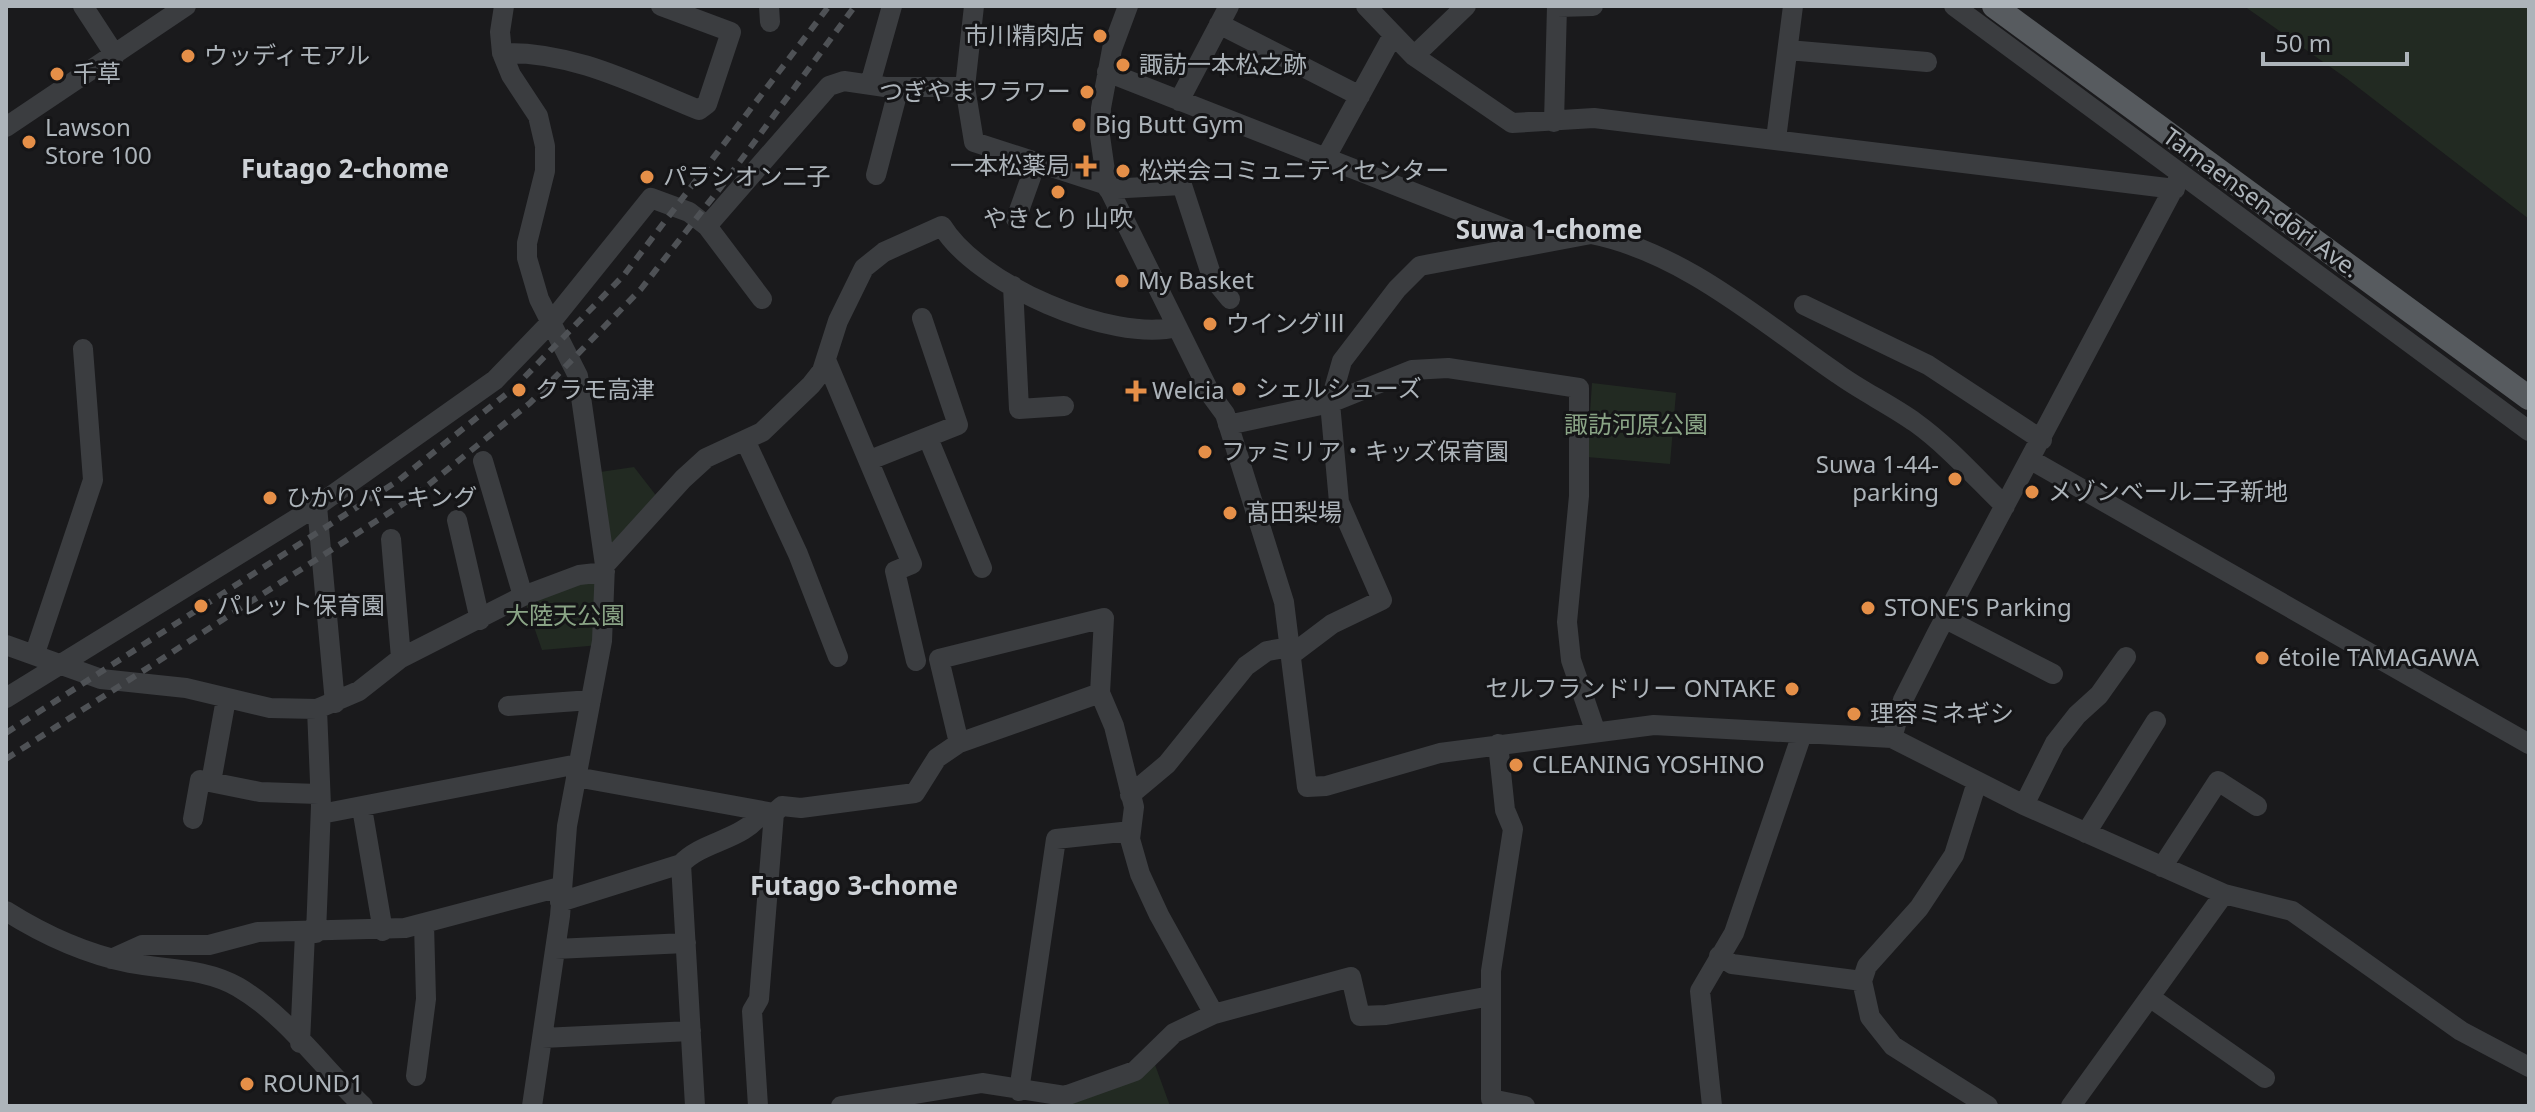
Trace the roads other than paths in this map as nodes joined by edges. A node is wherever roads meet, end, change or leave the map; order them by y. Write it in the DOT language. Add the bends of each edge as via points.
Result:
graph roads {
  1 [pos="83,6"];
  2 [pos="186,6"];
  3 [pos="504,6"];
  4 [pos="661,6"];
  5 [pos="892,6"];
  6 [pos="974,6"];
  7 [pos="1128,6"];
  8 [pos="1366,6"];
  9 [pos="1466,6"];
  10 [pos="1557,6"];
  11 [pos="1593,6"];
  12 [pos="1793,6"];
  13 [pos="1954,6"];
  14 [pos="1994,6"];
  15 [pos="1225,11"];
  16 [pos="1393,35"];
  17 [pos="1788,50"];
  18 [pos="502,53"];
  19 [pos="115,55"];
  20 [pos="1414,56"];
  21 [pos="1927,62"];
  22 [pos="1107,72"];
  23 [pos="870,84"];
  24 [pos="899,87"];
  25 [pos="965,87"];
  26 [pos="1360,96"];
  27 [pos="1179,101"];
  28 [pos="1554,122"];
  29 [pos="6,127"];
  30 [pos="1776,139"];
  31 [pos="1325,159"];
  32 [pos="1036,163"];
  33 [pos="876,175"];
  34 [pos="2178,181"];
  35 [pos="1107,187"];
  36 [pos="1016,219"];
  37 [pos="707,226"];
  38 [pos="1542,243"];
  39 [pos="1013,286"];
  40 [pos="762,299"];
  41 [pos="1230,299"];
  42 [pos="1804,305"];
  43 [pos="922,318"];
  44 [pos="552,321"];
  45 [pos="1177,327"];
  46 [pos="83,349"];
  47 [pos="826,360"];
  48 [pos="2529,398"];
  49 [pos="1330,403"];
  50 [pos="1064,406"];
  51 [pos="1228,425"];
  52 [pos="2529,431"];
  53 [pos="928,438"];
  54 [pos="745,440"];
  55 [pos="2042,440"];
  56 [pos="870,460"];
  57 [pos="2031,460"];
  58 [pos="483,461"];
  59 [pos="317,506"];
  60 [pos="2005,506"];
  61 [pos="457,520"];
  62 [pos="391,539"];
  63 [pos="605,568"];
  64 [pos="982,568"];
  65 [pos="523,596"];
  66 [pos="1944,618"];
  67 [pos="480,620"];
  68 [pos="6,645"];
  69 [pos="1291,651"];
  70 [pos="35,653"];
  71 [pos="838,657"];
  72 [pos="2126,657"];
  73 [pos="401,658"];
  74 [pos="916,661"];
  75 [pos="62,664"];
  76 [pos="2053,674"];
  77 [pos="1100,693"];
  78 [pos="6,698"];
  79 [pos="226,699"];
  80 [pos="591,700"];
  81 [pos="326,706"];
  82 [pos="508,706"];
  83 [pos="2156,721"];
  84 [pos="1595,730"];
  85 [pos="1802,734"];
  86 [pos="1892,738"];
  87 [pos="959,743"];
  88 [pos="1498,744"];
  89 [pos="2529,744"];
  90 [pos="577,770"];
  91 [pos="211,782"];
  92 [pos="1977,782"];
  93 [pos="1130,795"];
  94 [pos="320,804"];
  95 [pos="2024,805"];
  96 [pos="2257,806"];
  97 [pos="362,808"];
  98 [pos="769,812"];
  99 [pos="193,819"];
  100 [pos="1131,831"];
  101 [pos="2086,833"];
  102 [pos="681,864"];
  103 [pos="2162,867"];
  104 [pos="560,894"];
  105 [pos="2224,894"];
  106 [pos="6,911"];
  107 [pos="424,924"];
  108 [pos="383,931"];
  109 [pos="310,933"];
  110 [pos="686,943"];
  111 [pos="555,949"];
  112 [pos="1719,956"];
  113 [pos="111,959"];
  114 [pos="1862,981"];
  115 [pos="1491,996"];
  116 [pos="2151,998"];
  117 [pos="1214,1014"];
  118 [pos="691,1031"];
  119 [pos="542,1038"];
  120 [pos="300,1043"];
  121 [pos="2529,1067"];
  122 [pos="416,1076"];
  123 [pos="2265,1078"];
  124 [pos="1019,1091"];
  125 [pos="363,1106"];
  126 [pos="532,1106"];
  127 [pos="695,1106"];
  128 [pos="758,1106"];
  129 [pos="841,1106"];
  130 [pos="1525,1106"];
  131 [pos="1712,1106"];
  132 [pos="1988,1106"];
  133 [pos="2071,1106"];
  1 -- 19 [label="street"];
  2 -- 19 [label="street"];
  3 -- 18 [label="street"];
  4 -- 18 [label="street" via="731,32 707,104 699,110 578,61"];
  5 -- 23 [label="street"];
  6 -- 25 [label="street"];
  7 -- 22 [label="street"];
  8 -- 16 [label="street"];
  9 -- 20 [label="street"];
  10 -- 11 [label="street"];
  10 -- 28 [label="street"];
  12 -- 17 [label="street"];
  13 -- 34 [label="street"];
  14 -- 48 [label="main road, Tamaensen-dōri Ave."];
  15 -- 26 [label="street"];
  15 -- 27 [label="street"];
  16 -- 20 [label="street"];
  16 -- 26 [label="street"];
  17 -- 21 [label="street"];
  17 -- 30 [label="street"];
  18 -- 44 [label="street" via="538,116 545,146 527,258"];
  19 -- 29 [label="street"];
  20 -- 28 [label="street" via="1512,123"];
  22 -- 27 [label="street"];
  22 -- 35 [label="street" via="1100,136"];
  23 -- 24 [label="street"];
  23 -- 37 [label="street" via="844,81 829,86"];
  24 -- 25 [label="street"];
  24 -- 33 [label="street"];
  25 -- 32 [label="street" via="974,142"];
  26 -- 31 [label="street"];
  27 -- 31 [label="street"];
  28 -- 30 [label="street" via="1594,118"];
  30 -- 34 [label="street"];
  31 -- 38 [label="street"];
  32 -- 35 [label="street"];
  32 -- 36 [label="street"];
  34 -- 52 [label="street"];
  34 -- 55 [label="street"];
  35 -- 41 [label="street" via="1182,185 1212,277"];
  35 -- 45 [label="street"];
  37 -- 40 [label="street"];
  37 -- 44 [label="street" via="689,212 651,198"];
  38 -- 49 [label="street" via="1420,266 1342,361"];
  38 -- 60 [label="street" via="1591,234 1659,257 1918,424"];
  39 -- 45 [label="street" via="1107,324 1156,332"];
  39 -- 47 [label="street" via="953,245 942,226 884,252 864,268"];
  39 -- 50 [label="street" via="1019,409"];
  42 -- 55 [label="street" via="1928,365"];
  43 -- 53 [label="street" via="958,425"];
  44 -- 59 [label="street" via="495,380"];
  44 -- 63 [label="street" via="578,376"];
  45 -- 51 [label="street"];
  46 -- 70 [label="street" via="93,480"];
  47 -- 54 [label="street" via="811,385 762,432"];
  47 -- 56 [label="street"];
  49 -- 51 [label="street"];
  49 -- 69 [label="street" via="1339,502 1382,600"];
  49 -- 84 [label="street" via="1412,370 1448,368 1579,388 1579,496 1567,622 1571,660"];
  51 -- 69 [label="street" via="1284,602"];
  53 -- 56 [label="street"];
  53 -- 64 [label="street"];
  54 -- 63 [label="street" via="695,468"];
  54 -- 71 [label="street"];
  55 -- 57 [label="street"];
  56 -- 74 [label="street" via="912,564 895,571"];
  57 -- 60 [label="street"];
  57 -- 89 [label="street"];
  58 -- 65 [label="street"];
  59 -- 75 [label="street"];
  59 -- 81 [label="street"];
  60 -- 66 [label="street"];
  61 -- 67 [label="street"];
  62 -- 73 [label="street"];
  63 -- 65 [label="street"];
  63 -- 80 [label="street" via="602,641"];
  65 -- 67 [label="street"];
  66 -- 76 [label="street"];
  66 -- 86 [label="street" via="1903,700"];
  67 -- 73 [label="street"];
  68 -- 70 [label="street"];
  69 -- 88 [label="street" via="1307,787"];
  69 -- 93 [label="street" via="1267,651 1246,666 1167,764"];
  70 -- 75 [label="street"];
  72 -- 95 [label="street" via="2055,743"];
  73 -- 81 [label="street" via="359,691"];
  75 -- 78 [label="street"];
  75 -- 79 [label="street" via="101,679 186,688"];
  77 -- 87 [label="street"];
  77 -- 87 [label="street" via="1104,618 939,659"];
  77 -- 93 [label="street" via="1114,726"];
  79 -- 81 [label="street" via="270,708"];
  79 -- 91 [label="street"];
  80 -- 82 [label="street"];
  80 -- 90 [label="street"];
  81 -- 94 [label="street"];
  83 -- 101 [label="street"];
  84 -- 85 [label="street" via="1654,725"];
  84 -- 88 [label="street"];
  85 -- 86 [label="street"];
  85 -- 112 [label="street" via="1734,933"];
  86 -- 92 [label="street"];
  87 -- 98 [label="street" via="937,758 915,793 782,806"];
  88 -- 115 [label="street" via="1505,810 1513,829 1493,946"];
  90 -- 97 [label="street"];
  90 -- 98 [label="street"];
  90 -- 104 [label="street"];
  91 -- 94 [label="street"];
  91 -- 99 [label="street" via="200,780"];
  92 -- 95 [label="street"];
  92 -- 114 [label="street" via="1954,855 1919,908 1867,966"];
  93 -- 100 [label="street"];
  94 -- 97 [label="street"];
  94 -- 109 [label="street"];
  95 -- 101 [label="street"];
  96 -- 103 [label="street" via="2218,781"];
  97 -- 108 [label="street"];
  98 -- 102 [label="street"];
  98 -- 128 [label="street" via="759,999 752,1011"];
  100 -- 117 [label="street" via="1140,874"];
  100 -- 124 [label="street" via="1056,839"];
  101 -- 103 [label="street"];
  102 -- 104 [label="street"];
  102 -- 110 [label="street"];
  103 -- 105 [label="street"];
  104 -- 107 [label="street"];
  104 -- 111 [label="street"];
  105 -- 116 [label="street"];
  105 -- 121 [label="street" via="2292,911 2461,1031"];
  106 -- 113 [label="street" via="34,929"];
  107 -- 108 [label="street"];
  107 -- 122 [label="street" via="426,999"];
  108 -- 109 [label="street"];
  109 -- 113 [label="street" via="258,932 209,945 142,945"];
  109 -- 120 [label="street"];
  110 -- 111 [label="street"];
  110 -- 118 [label="street"];
  111 -- 119 [label="street"];
  112 -- 114 [label="street" via="1732,964"];
  112 -- 131 [label="street" via="1704,980 1699,1003"];
  113 -- 120 [label="street" via="213,976 240,988"];
  114 -- 132 [label="street" via="1864,1001 1881,1035"];
  115 -- 117 [label="street" via="1360,1016 1351,977"];
  115 -- 130 [label="street" via="1491,1099"];
  116 -- 123 [label="street"];
  116 -- 133 [label="street"];
  117 -- 124 [label="street" via="1174,1033 1135,1071 1065,1096"];
  118 -- 119 [label="street"];
  118 -- 127 [label="street"];
  119 -- 126 [label="street"];
  120 -- 125 [label="street"];
  124 -- 129 [label="street" via="982,1083"];
}
